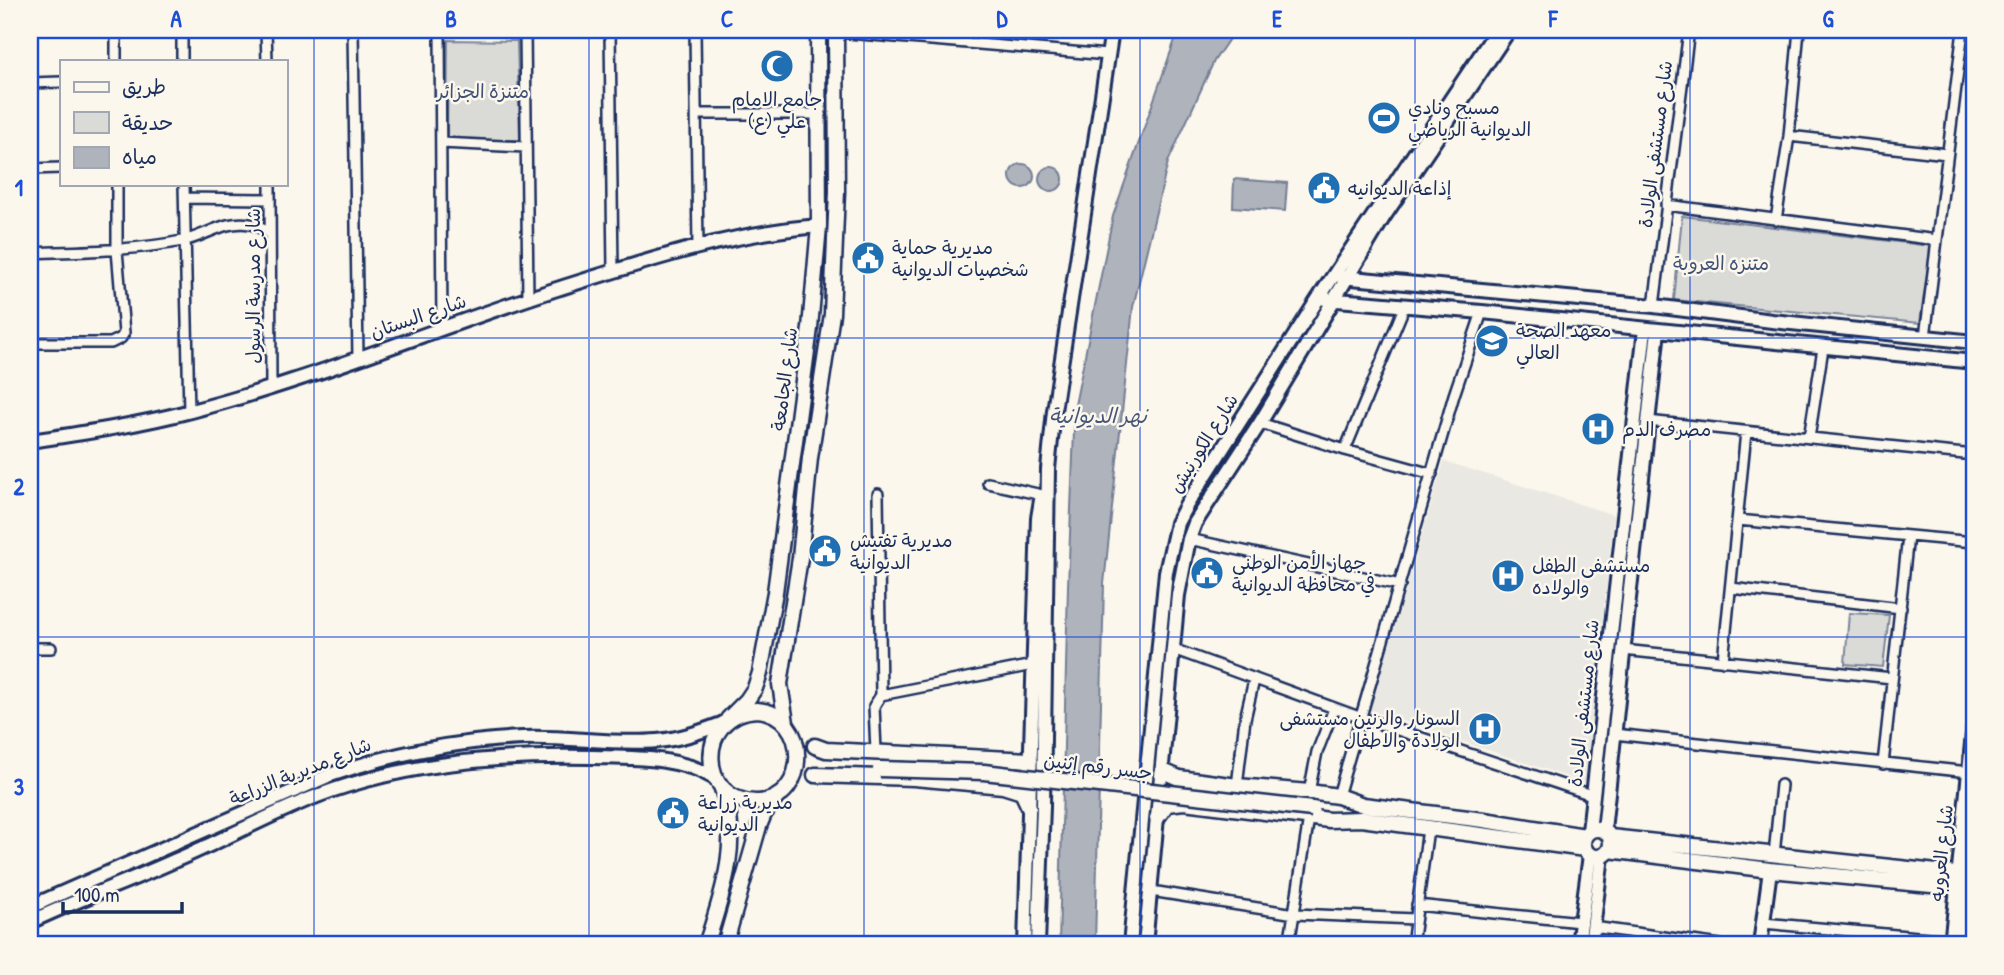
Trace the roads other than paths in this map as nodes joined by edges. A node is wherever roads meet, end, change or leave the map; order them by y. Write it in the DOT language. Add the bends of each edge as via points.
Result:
graph roads {
  1 [pos="116,30"];
  2 [pos="182,30"];
  3 [pos="266,30"];
  4 [pos="353,30"];
  5 [pos="440,30"];
  6 [pos="525,30"];
  7 [pos="610,30"];
  8 [pos="695,30"];
  9 [pos="818,30"];
  10 [pos="1112,30"];
  11 [pos="1497,30"];
  12 [pos="1509,30"];
  13 [pos="1689,30"];
  14 [pos="1799,30"];
  15 [pos="1963,30"];
  16 [pos="836,31"];
  17 [pos="1108,55"];
  18 [pos="116,60"];
  19 [pos="182,60"];
  20 [pos="267,60"];
  21 [pos="60,82"];
  22 [pos="30,83"];
  23 [pos="697,114"];
  24 [pos="818,114"];
  25 [pos="1789,136"];
  26 [pos="441,144"];
  27 [pos="525,146"];
  28 [pos="1947,154"];
  29 [pos="60,168"];
  30 [pos="30,169"];
  31 [pos="117,186"];
  32 [pos="184,186"];
  33 [pos="270,186"];
  34 [pos="818,189"];
  35 [pos="837,191"];
  36 [pos="185,198"];
  37 [pos="270,199"];
  38 [pos="1667,205"];
  39 [pos="1776,220"];
  40 [pos="819,226"];
  41 [pos="270,233"];
  42 [pos="1937,240"];
  43 [pos="185,241"];
  44 [pos="698,247"];
  45 [pos="117,250"];
  46 [pos="30,253"];
  47 [pos="613,271"];
  48 [pos="816,275"];
  49 [pos="1340,277"];
  50 [pos="835,278"];
  51 [pos="1519,293"];
  52 [pos="528,299"];
  53 [pos="1318,299"];
  54 [pos="1332,300"];
  55 [pos="1405,305"];
  56 [pos="1654,306"];
  57 [pos="1482,312"];
  58 [pos="1518,316"];
  59 [pos="1772,321"];
  60 [pos="1800,324"];
  61 [pos="442,328"];
  62 [pos="1651,329"];
  63 [pos="1925,337"];
  64 [pos="1770,342"];
  65 [pos="1974,342"];
  66 [pos="30,343"];
  67 [pos="1795,344"];
  68 [pos="1823,348"];
  69 [pos="358,358"];
  70 [pos="1974,362"];
  71 [pos="1262,386"];
  72 [pos="271,387"];
  73 [pos="1277,394"];
  74 [pos="189,412"];
  75 [pos="1647,421"];
  76 [pos="1260,423"];
  77 [pos="1746,432"];
  78 [pos="1809,438"];
  79 [pos="30,441"];
  80 [pos="1345,450"];
  81 [pos="1974,455"];
  82 [pos="1048,469"];
  83 [pos="1432,474"];
  84 [pos="988,483"];
  85 [pos="878,494"];
  86 [pos="1042,495"];
  87 [pos="1181,514"];
  88 [pos="1738,520"];
  89 [pos="1195,523"];
  90 [pos="1908,536"];
  91 [pos="1189,539"];
  92 [pos="1974,542"];
  93 [pos="1618,562"];
  94 [pos="1632,565"];
  95 [pos="1166,572"];
  96 [pos="1180,577"];
  97 [pos="1400,584"];
  98 [pos="1731,588"];
  99 [pos="1901,608"];
  100 [pos="30,648"];
  101 [pos="51,649"];
  102 [pos="1173,649"];
  103 [pos="1623,650"];
  104 [pos="1723,661"];
  105 [pos="1033,665"];
  106 [pos="1892,678"];
  107 [pos="1254,680"];
  108 [pos="881,695"];
  109 [pos="1335,709"];
  110 [pos="1359,717"];
  111 [pos="726,721"];
  112 [pos="1974,724"];
  113 [pos="788,725"];
  114 [pos="1614,734"];
  115 [pos="878,760"];
  116 [pos="1037,761"];
  117 [pos="1883,764"];
  118 [pos="1163,771"];
  119 [pos="1969,772"];
  120 [pos="815,775"];
  121 [pos="718,783"];
  122 [pos="789,785"];
  123 [pos="1781,785"];
  124 [pos="1237,786"];
  125 [pos="1592,795"];
  126 [pos="1338,796"];
  127 [pos="777,797"];
  128 [pos="1309,805"];
  129 [pos="1036,806"];
  130 [pos="1362,812"];
  131 [pos="1157,818"];
  132 [pos="1428,829"];
  133 [pos="1974,831"];
  134 [pos="184,839"];
  135 [pos="1596,843"];
  136 [pos="190,854"];
  137 [pos="1772,863"];
  138 [pos="1967,882"];
  139 [pos="1151,891"];
  140 [pos="1417,905"];
  141 [pos="30,906"];
  142 [pos="1295,914"];
  143 [pos="1415,919"];
  144 [pos="30,922"];
  145 [pos="1763,923"];
  146 [pos="1586,924"];
  147 [pos="1960,942"];
  148 [pos="706,945"];
  149 [pos="725,945"];
  150 [pos="1025,945"];
  151 [pos="1038,945"];
  152 [pos="1130,945"];
  153 [pos="1145,945"];
  154 [pos="1289,945"];
  155 [pos="1412,945"];
  156 [pos="1578,945"];
  157 [pos="1591,945"];
  158 [pos="1720,945"];
  159 [pos="1760,945"];
  1 -- 18 [label="street"];
  2 -- 19 [label="street"];
  3 -- 20 [label="street"];
  4 -- 69 [label="street"];
  5 -- 26 [label="street"];
  6 -- 27 [label="street"];
  7 -- 47 [label="street"];
  8 -- 23 [label="street"];
  9 -- 24 [label="main road, شارع الجامعة"];
  10 -- 17 [label="main road"];
  11 -- 49 [label="main road, شارع الكورنيش"];
  12 -- 49 [label="main road, شارع الكورنيش"];
  13 -- 38 [label="street, شارع مستشفى الولادة"];
  14 -- 25 [label="street"];
  15 -- 28 [label="street"];
  16 -- 17 [label="street"];
  16 -- 35 [label="main road, شارع الجامعة"];
  17 -- 82 [label="main road"];
  21 -- 22 [label="street"];
  23 -- 24 [label="street"];
  23 -- 44 [label="street"];
  24 -- 34 [label="main road, شارع الجامعة"];
  25 -- 28 [label="street"];
  25 -- 39 [label="street"];
  26 -- 27 [label="street"];
  26 -- 61 [label="street"];
  27 -- 52 [label="street"];
  28 -- 42 [label="street"];
  29 -- 30 [label="street"];
  31 -- 45 [label="street"];
  32 -- 36 [label="street"];
  33 -- 37 [label="street, شارع مدرسة الرسول"];
  34 -- 35 [label="main road"];
  34 -- 40 [label="main road, شارع الجامعة"];
  35 -- 50 [label="main road, شارع الجامعة"];
  36 -- 37 [label="street"];
  36 -- 43 [label="street"];
  37 -- 41 [label="street, شارع مدرسة الرسول"];
  38 -- 39 [label="street"];
  38 -- 56 [label="street, شارع مستشفى الولادة"];
  39 -- 42 [label="street"];
  40 -- 44 [label="main road, شارع البستان" via="768,231"];
  40 -- 48 [label="main road, شارع الجامعة"];
  41 -- 43 [label="street" via="251,223 237,224 219,226"];
  41 -- 72 [label="street, شارع مدرسة الرسول"];
  42 -- 63 [label="street"];
  43 -- 45 [label="street"];
  43 -- 74 [label="street"];
  44 -- 47 [label="main road, شارع البستان"];
  45 -- 46 [label="street"];
  45 -- 66 [label="street" via="121,338 111,343"];
  47 -- 52 [label="main road, شارع البستان"];
  48 -- 50 [label="main road"];
  48 -- 111 [label="main road, شارع الجامعة" via="777,578 760,673 747,700"];
  49 -- 51 [label="main road"];
  49 -- 53 [label="main road, شارع الكورنيش"];
  49 -- 54 [label="main road, شارع الكورنيش"];
  50 -- 113 [label="main road, شارع الجامعة" via="782,673 781,698"];
  51 -- 56 [label="main road"];
  51 -- 58 [label="main road"];
  52 -- 61 [label="main road, شارع البستان"];
  53 -- 54 [label="main road"];
  53 -- 71 [label="main road, شارع الكورنيش"];
  54 -- 55 [label="main road"];
  54 -- 73 [label="main road, شارع الكورنيش"];
  55 -- 57 [label="main road"];
  55 -- 80 [label="street"];
  56 -- 59 [label="main road"];
  57 -- 58 [label="main road"];
  57 -- 83 [label="street"];
  58 -- 62 [label="main road"];
  59 -- 60 [label="main road"];
  59 -- 64 [label="main road" via="1780,333"];
  60 -- 63 [label="main road"];
  60 -- 67 [label="main road" via="1787,334"];
  61 -- 69 [label="main road, شارع البستان"];
  62 -- 64 [label="main road"];
  62 -- 75 [label="main road, شارع مستشفى الولادة"];
  62 -- 93 [label="main road, شارع مستشفى الولادة"];
  63 -- 65 [label="main road"];
  64 -- 67 [label="main road"];
  67 -- 68 [label="main road"];
  68 -- 70 [label="main road"];
  68 -- 78 [label="street"];
  69 -- 72 [label="main road, شارع البستان"];
  71 -- 73 [label="main road"];
  71 -- 87 [label="main road, شارع الكورنيش"];
  72 -- 74 [label="main road, شارع البستان"];
  73 -- 76 [label="main road, شارع الكورنيش"];
  74 -- 79 [label="main road, شارع البستان"];
  75 -- 77 [label="street"];
  75 -- 94 [label="main road, شارع مستشفى الولادة"];
  76 -- 80 [label="street"];
  76 -- 89 [label="main road, شارع الكورنيش"];
  77 -- 78 [label="street"];
  77 -- 88 [label="street"];
  78 -- 81 [label="street"];
  80 -- 83 [label="street"];
  82 -- 86 [label="main road"];
  82 -- 116 [label="main road"];
  83 -- 97 [label="street"];
  84 -- 86 [label="street"];
  85 -- 108 [label="street"];
  86 -- 105 [label="main road"];
  87 -- 89 [label="main road"];
  87 -- 95 [label="main road, شارع الكورنيش"];
  88 -- 90 [label="street"];
  88 -- 98 [label="street"];
  89 -- 91 [label="main road, شارع الكورنيش"];
  90 -- 92 [label="street"];
  90 -- 99 [label="street"];
  91 -- 96 [label="main road, شارع الكورنيش"];
  91 -- 97 [label="street"];
  93 -- 94 [label="main road"];
  93 -- 125 [label="main road, شارع مستشفى الولادة"];
  94 -- 103 [label="main road, شارع مستشفى الولادة"];
  95 -- 96 [label="main road"];
  95 -- 152 [label="main road, شارع الكورنيش"];
  96 -- 102 [label="main road, شارع الكورنيش"];
  97 -- 110 [label="street"];
  98 -- 99 [label="street"];
  98 -- 104 [label="street"];
  99 -- 106 [label="street"];
  100 -- 101 [label="street"];
  102 -- 107 [label="street"];
  102 -- 118 [label="main road, شارع الكورنيش"];
  103 -- 104 [label="street"];
  103 -- 114 [label="main road, شارع مستشفى الولادة"];
  104 -- 106 [label="street"];
  105 -- 108 [label="street"];
  105 -- 116 [label="main road"];
  106 -- 117 [label="street"];
  107 -- 109 [label="street"];
  107 -- 124 [label="street"];
  108 -- 115 [label="street" via="874,706"];
  109 -- 110 [label="street"];
  109 -- 128 [label="street" via="1317,752"];
  110 -- 125 [label="street"];
  110 -- 126 [label="street"];
  111 -- 113 [label="main road" via="743,712 764,710"];
  111 -- 121 [label="main road" via="711,755"];
  111 -- 134 [label="main road, شارع مديرية الزراعة" via="657,741 526,738 420,749 330,775"];
  112 -- 119 [label="main road, شارع العروبه"];
  113 -- 115 [label="main road" via="823,752"];
  113 -- 122 [label="main road" via="798,759"];
  114 -- 117 [label="street"];
  114 -- 135 [label="main road, شارع مستشفى الولادة"];
  115 -- 116 [label="main road"];
  115 -- 120 [label="main road"];
  115 -- 128 [label="main road, جسر رقم إثنين" via="1030,769"];
  116 -- 129 [label="main road"];
  117 -- 119 [label="street"];
  118 -- 124 [label="main road"];
  118 -- 131 [label="main road, شارع الكورنيش"];
  119 -- 138 [label="main road, شارع العروبه"];
  120 -- 122 [label="main road"];
  120 -- 129 [label="main road" via="1003,786 1022,792"];
  121 -- 127 [label="main road" via="731,795 752,802"];
  121 -- 136 [label="main road, شارع مديرية الزراعة" via="681,763 610,757 528,756 419,768 309,799"];
  121 -- 148 [label="main road" via="730,813 729,863"];
  122 -- 127 [label="main road"];
  123 -- 137 [label="street"];
  124 -- 128 [label="main road"];
  125 -- 135 [label="main road, شارع مستشفى الولادة"];
  126 -- 128 [label="main road"];
  126 -- 130 [label="main road"];
  127 -- 149 [label="main road" via="759,826"];
  128 -- 130 [label="main road"];
  128 -- 131 [label="main road" via="1184,802 1167,804"];
  128 -- 142 [label="street"];
  129 -- 150 [label="main road"];
  129 -- 151 [label="main road"];
  130 -- 132 [label="main road"];
  130 -- 135 [label="main road" via="1484,820"];
  131 -- 139 [label="main road, شارع الكورنيش"];
  132 -- 135 [label="main road"];
  132 -- 140 [label="street"];
  133 -- 138 [label="main road, شارع العروبه"];
  134 -- 136 [label="main road"];
  134 -- 141 [label="main road, شارع مديرية الزراعة"];
  135 -- 137 [label="main road"];
  135 -- 146 [label="main road"];
  136 -- 144 [label="main road, شارع مديرية الزراعة"];
  137 -- 138 [label="main road"];
  137 -- 145 [label="main road"];
  138 -- 147 [label="main road, شارع العروبه"];
  139 -- 142 [label="street"];
  139 -- 153 [label="main road, شارع الكورنيش"];
  140 -- 143 [label="street"];
  140 -- 146 [label="street"];
  142 -- 143 [label="street"];
  142 -- 154 [label="street"];
  143 -- 155 [label="street"];
  145 -- 147 [label="street"];
  145 -- 159 [label="main road"];
  146 -- 156 [label="main road"];
  146 -- 157 [label="main road"];
  146 -- 158 [label="street"];
}
